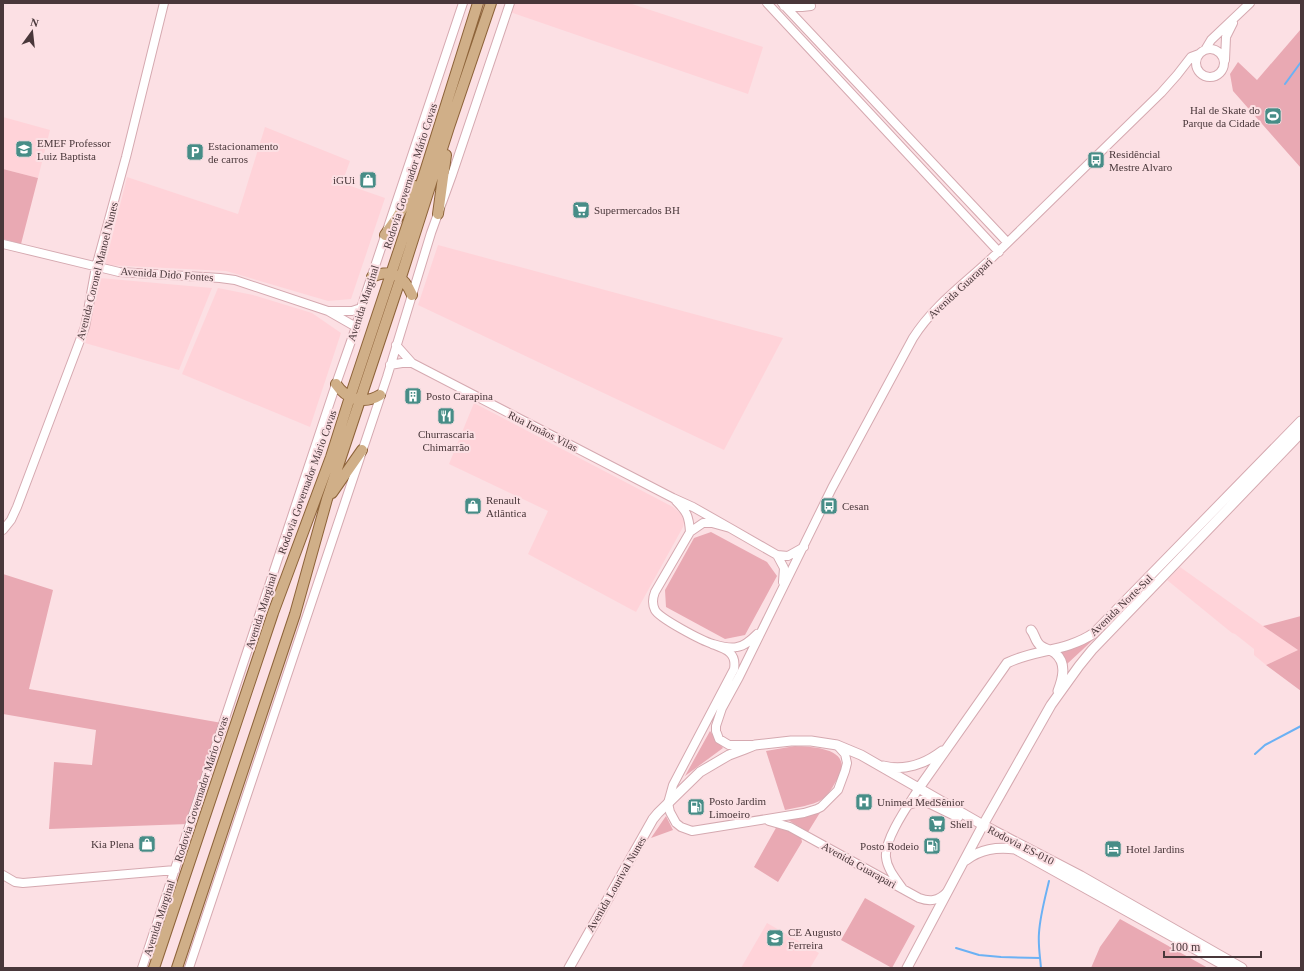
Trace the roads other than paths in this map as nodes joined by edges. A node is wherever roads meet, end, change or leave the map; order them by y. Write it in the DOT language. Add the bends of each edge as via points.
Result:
graph roads {
  1 [pos="164,3"];
  2 [pos="463,3"];
  3 [pos="478,3"];
  4 [pos="491,3"];
  5 [pos="510,3"];
  6 [pos="766,3"];
  7 [pos="1250,3"];
  8 [pos="783,4"];
  9 [pos="811,6"];
  10 [pos="1237,16"];
  11 [pos="1202,52"];
  12 [pos="1224,62"];
  13 [pos="1199,71"];
  14 [pos="1178,75"];
  15 [pos="449,126"];
  16 [pos="424,175"];
  17 [pos="438,214"];
  18 [pos="385,235"];
  19 [pos="1008,242"];
  20 [pos="3,244"];
  21 [pos="999,252"];
  22 [pos="96,267"];
  23 [pos="396,275"];
  24 [pos="372,276"];
  25 [pos="412,295"];
  26 [pos="361,308"];
  27 [pos="328,311"];
  28 [pos="356,327"];
  29 [pos="396,345"];
  30 [pos="412,363"];
  31 [pos="390,365"];
  32 [pos="336,384"];
  33 [pos="380,395"];
  34 [pos="355,398"];
  35 [pos="1301,421"];
  36 [pos="1301,433"];
  37 [pos="362,450"];
  38 [pos="673,498"];
  39 [pos="327,499"];
  40 [pos="730,528"];
  41 [pos="3,530"];
  42 [pos="690,532"];
  43 [pos="804,546"];
  44 [pos="777,555"];
  45 [pos="783,586"];
  46 [pos="761,630"];
  47 [pos="1030,630"];
  48 [pos="712,644"];
  49 [pos="1051,651"];
  50 [pos="1052,705"];
  51 [pos="755,745"];
  52 [pos="837,745"];
  53 [pos="948,747"];
  54 [pos="880,766"];
  55 [pos="919,788"];
  56 [pos="668,802"];
  57 [pos="910,804"];
  58 [pos="969,817"];
  59 [pos="764,820"];
  60 [pos="983,825"];
  61 [pos="964,861"];
  62 [pos="175,870"];
  63 [pos="3,875"];
  64 [pos="951,887"];
  65 [pos="905,891"];
  66 [pos="142,968"];
  67 [pos="154,968"];
  68 [pos="177,968"];
  69 [pos="190,968"];
  70 [pos="569,968"];
  71 [pos="907,968"];
  72 [pos="1229,968"];
  73 [pos="1242,968"];
  1 -- 22 [label="street, Avenida Coronel Manoel Nunes"];
  2 -- 18 [label="street, Avenida Marginal"];
  3 -- 16 [label="main road, Rodovia Governador Mário Covas"];
  4 -- 15 [label="main road, Rodovia Governador Mário Covas"];
  5 -- 17 [label="street"];
  6 -- 21 [label="street"];
  7 -- 10 [label="street, Avenida Guarapari"];
  8 -- 9 [label="street"];
  8 -- 19 [label="street"];
  10 -- 11 [label="street, Avenida Guarapari"];
  10 -- 12 [label="street, Avenida Guarapari" via="1226,37"];
  11 -- 12 [label="street" via="1217,50 1222,54"];
  11 -- 13 [label="street" via="1196,61"];
  11 -- 14 [label="street, Avenida Guarapari" via="1191,57"];
  12 -- 13 [label="street" via="1223,70 1217,76 1205,76"];
  13 -- 14 [label="street" via="1187,71"];
  14 -- 19 [label="street, Avenida Guarapari"];
  15 -- 17 [label="main road"];
  15 -- 23 [label="main road, Rodovia Governador Mário Covas"];
  16 -- 18 [label="main road"];
  16 -- 23 [label="main road, Rodovia Governador Mário Covas"];
  17 -- 25 [label="street"];
  18 -- 24 [label="street, Avenida Marginal"];
  19 -- 21 [label="street, Avenida Guarapari"];
  20 -- 22 [label="street, Avenida Dido Fontes"];
  21 -- 43 [label="street, Avenida Guarapari" via="938,306 917,332 832,488"];
  22 -- 27 [label="street, Avenida Dido Fontes" via="136,274 235,280"];
  22 -- 41 [label="street, Avenida Coronel Manoel Nunes" via="81,340 17,507"];
  23 -- 24 [label="main road" via="383,273"];
  23 -- 25 [label="main road" via="408,284"];
  23 -- 34 [label="main road, Rodovia Governador Mário Covas"];
  24 -- 26 [label="street, Avenida Marginal"];
  25 -- 29 [label="street"];
  26 -- 27 [label="street, Avenida Dido Fontes"];
  26 -- 28 [label="street, Avenida Marginal"];
  27 -- 28 [label="street, Avenida Dido Fontes"];
  28 -- 32 [label="street, Avenida Marginal"];
  29 -- 30 [label="street, Rua Irmãos Vilas"];
  29 -- 31 [label="street"];
  30 -- 31 [label="street"];
  30 -- 38 [label="street, Rua Irmãos Vilas"];
  31 -- 33 [label="street"];
  32 -- 34 [label="main road" via="344,394"];
  32 -- 62 [label="street, Avenida Marginal"];
  33 -- 34 [label="main road" via="373,399"];
  33 -- 37 [label="street"];
  34 -- 39 [label="main road, Rodovia Governador Mário Covas"];
  34 -- 67 [label="main road, Rodovia Governador Mário Covas" via="273,613"];
  35 -- 49 [label="main road, Avenida Norte-Sul" via="1104,625 1087,638"];
  36 -- 50 [label="main road, Avenida Norte-Sul" via="1092,650"];
  37 -- 39 [label="main road"];
  37 -- 69 [label="street"];
  38 -- 40 [label="street, Rua Irmãos Vilas"];
  38 -- 42 [label="street" via="689,517"];
  39 -- 68 [label="main road, Rodovia Governador Mário Covas" via="295,614"];
  40 -- 42 [label="street" via="703,523"];
  40 -- 44 [label="street"];
  42 -- 48 [label="street" via="655,592 654,606 664,619"];
  43 -- 44 [label="street" via="788,556"];
  43 -- 45 [label="street, Avenida Guarapari"];
  44 -- 45 [label="street" via="784,568"];
  45 -- 46 [label="street"];
  46 -- 48 [label="street" via="739,647"];
  46 -- 51 [label="street" via="722,708 716,726 719,739 729,745"];
  47 -- 49 [label="main road" via="1040,646"];
  48 -- 56 [label="street" via="731,654 735,663 734,669 676,777"];
  49 -- 50 [label="main road" via="1061,660 1063,669"];
  49 -- 53 [label="main road, Avenida Norte-Sul" via="1007,663"];
  50 -- 60 [label="main road, Avenida Norte-Sul"];
  51 -- 52 [label="main road, Rodovia ES-010" via="811,741"];
  51 -- 56 [label="main road, Rodovia ES-010" via="729,755 700,772"];
  52 -- 54 [label="main road, Rodovia ES-010"];
  52 -- 59 [label="street, Avenida Guarapari" via="845,754 847,763 838,790 825,804 817,809"];
  53 -- 54 [label="main road" via="919,765 888,768"];
  53 -- 55 [label="main road, Avenida Norte-Sul"];
  54 -- 55 [label="main road, Rodovia ES-010"];
  55 -- 57 [label="street, Avenida Norte-Sul"];
  55 -- 58 [label="main road, Rodovia ES-010"];
  56 -- 59 [label="street, Avenida Guarapari" via="676,823 692,831"];
  56 -- 70 [label="main road, Avenida Lourival Nunes" via="653,819"];
  57 -- 58 [label="main road" via="923,800 961,818"];
  57 -- 65 [label="street, Avenida Norte-Sul" via="893,832 886,853 891,872"];
  58 -- 60 [label="main road, Rodovia ES-010"];
  59 -- 65 [label="street, Avenida Guarapari" via="790,827"];
  60 -- 61 [label="main road"];
  60 -- 73 [label="main road, Rodovia ES-010" via="1081,876"];
  61 -- 64 [label="main road"];
  61 -- 72 [label="main road, Rodovia ES-010" via="984,850 1015,849"];
  62 -- 63 [label="street" via="32,883 15,882"];
  62 -- 66 [label="street, Avenida Marginal"];
  64 -- 65 [label="street, Avenida Guarapari" via="941,897 933,900 919,898"];
  64 -- 71 [label="main road"];
}
